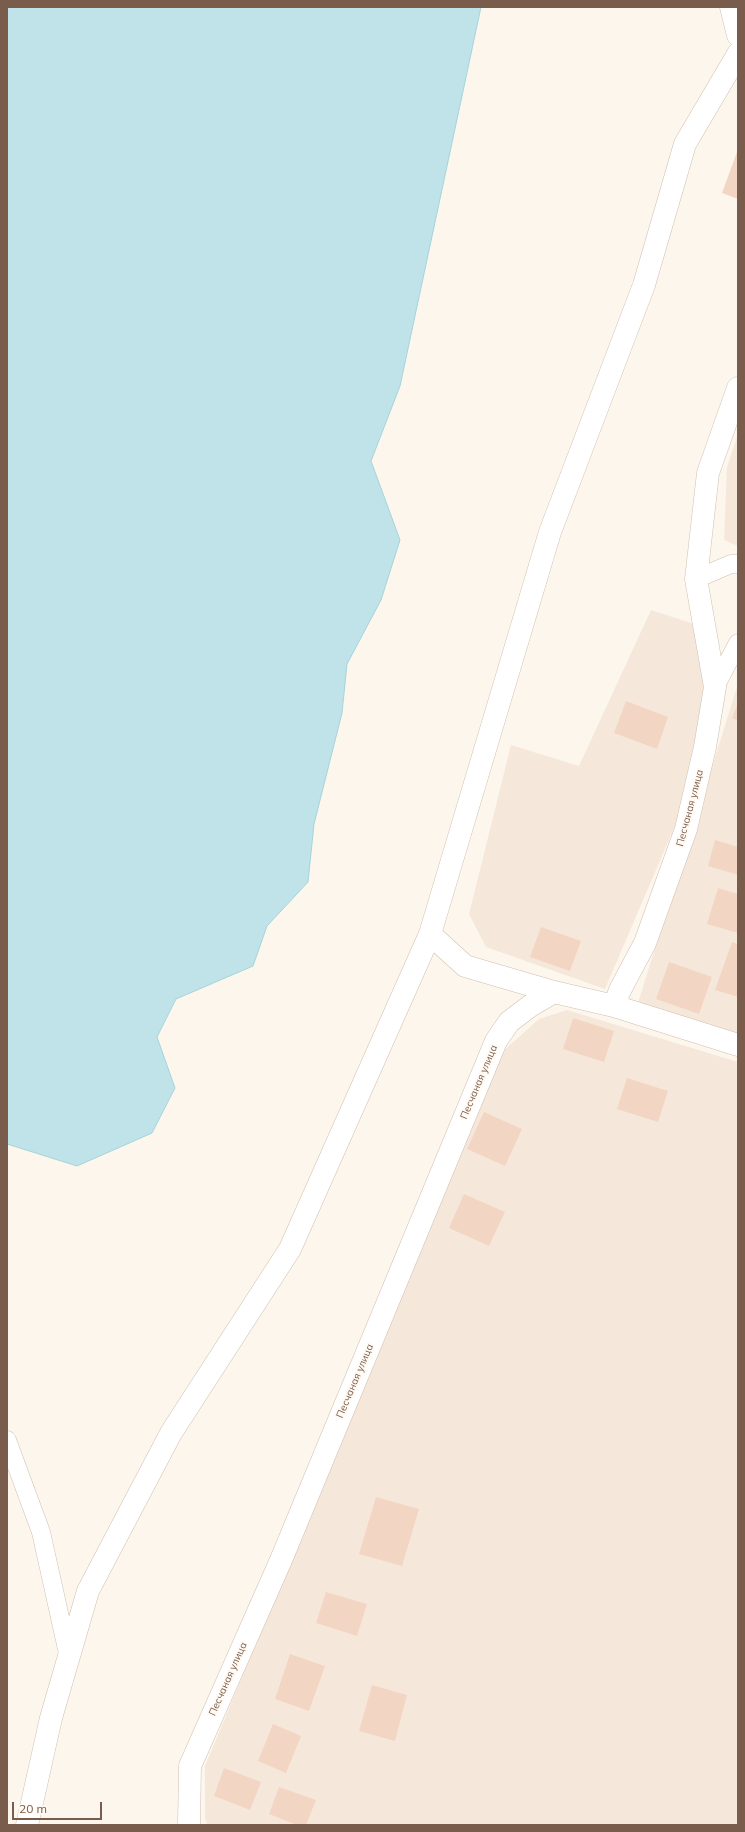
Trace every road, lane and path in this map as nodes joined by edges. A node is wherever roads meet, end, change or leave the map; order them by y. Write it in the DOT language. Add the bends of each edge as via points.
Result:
graph roads {
  1 [pos="731,7"];
  2 [pos="738,35"];
  3 [pos="738,54"];
  4 [pos="738,388"];
  5 [pos="738,564"];
  6 [pos="696,579"];
  7 [pos="738,643"];
  8 [pos="715,686"];
  9 [pos="430,934"];
  10 [pos="554,992"];
  11 [pos="614,1006"];
  12 [pos="738,1045"];
  13 [pos="7,1440"];
  14 [pos="69,1658"];
  15 [pos="27,1825"];
  16 [pos="189,1825"];
  1 -- 2 [label="street"];
  3 -- 9 [label="street" via="685,144 644,286 550,532"];
  4 -- 6 [label="street, Песчаная улица" via="708,473"];
  5 -- 6 [label="lane" via="731,564"];
  6 -- 8 [label="street, Песчаная улица"];
  7 -- 8 [label="lane"];
  8 -- 11 [label="street, Песчаная улица" via="705,747 686,829 645,943"];
  9 -- 10 [label="street" via="465,966"];
  9 -- 14 [label="street" via="290,1249 171,1433 88,1592"];
  10 -- 11 [label="street"];
  10 -- 16 [label="street, Песчаная улица" via="509,1022 496,1041 281,1560 190,1766"];
  11 -- 12 [label="street"];
  13 -- 14 [label="lane" via="40,1532"];
  14 -- 15 [label="street" via="51,1718"];
}
